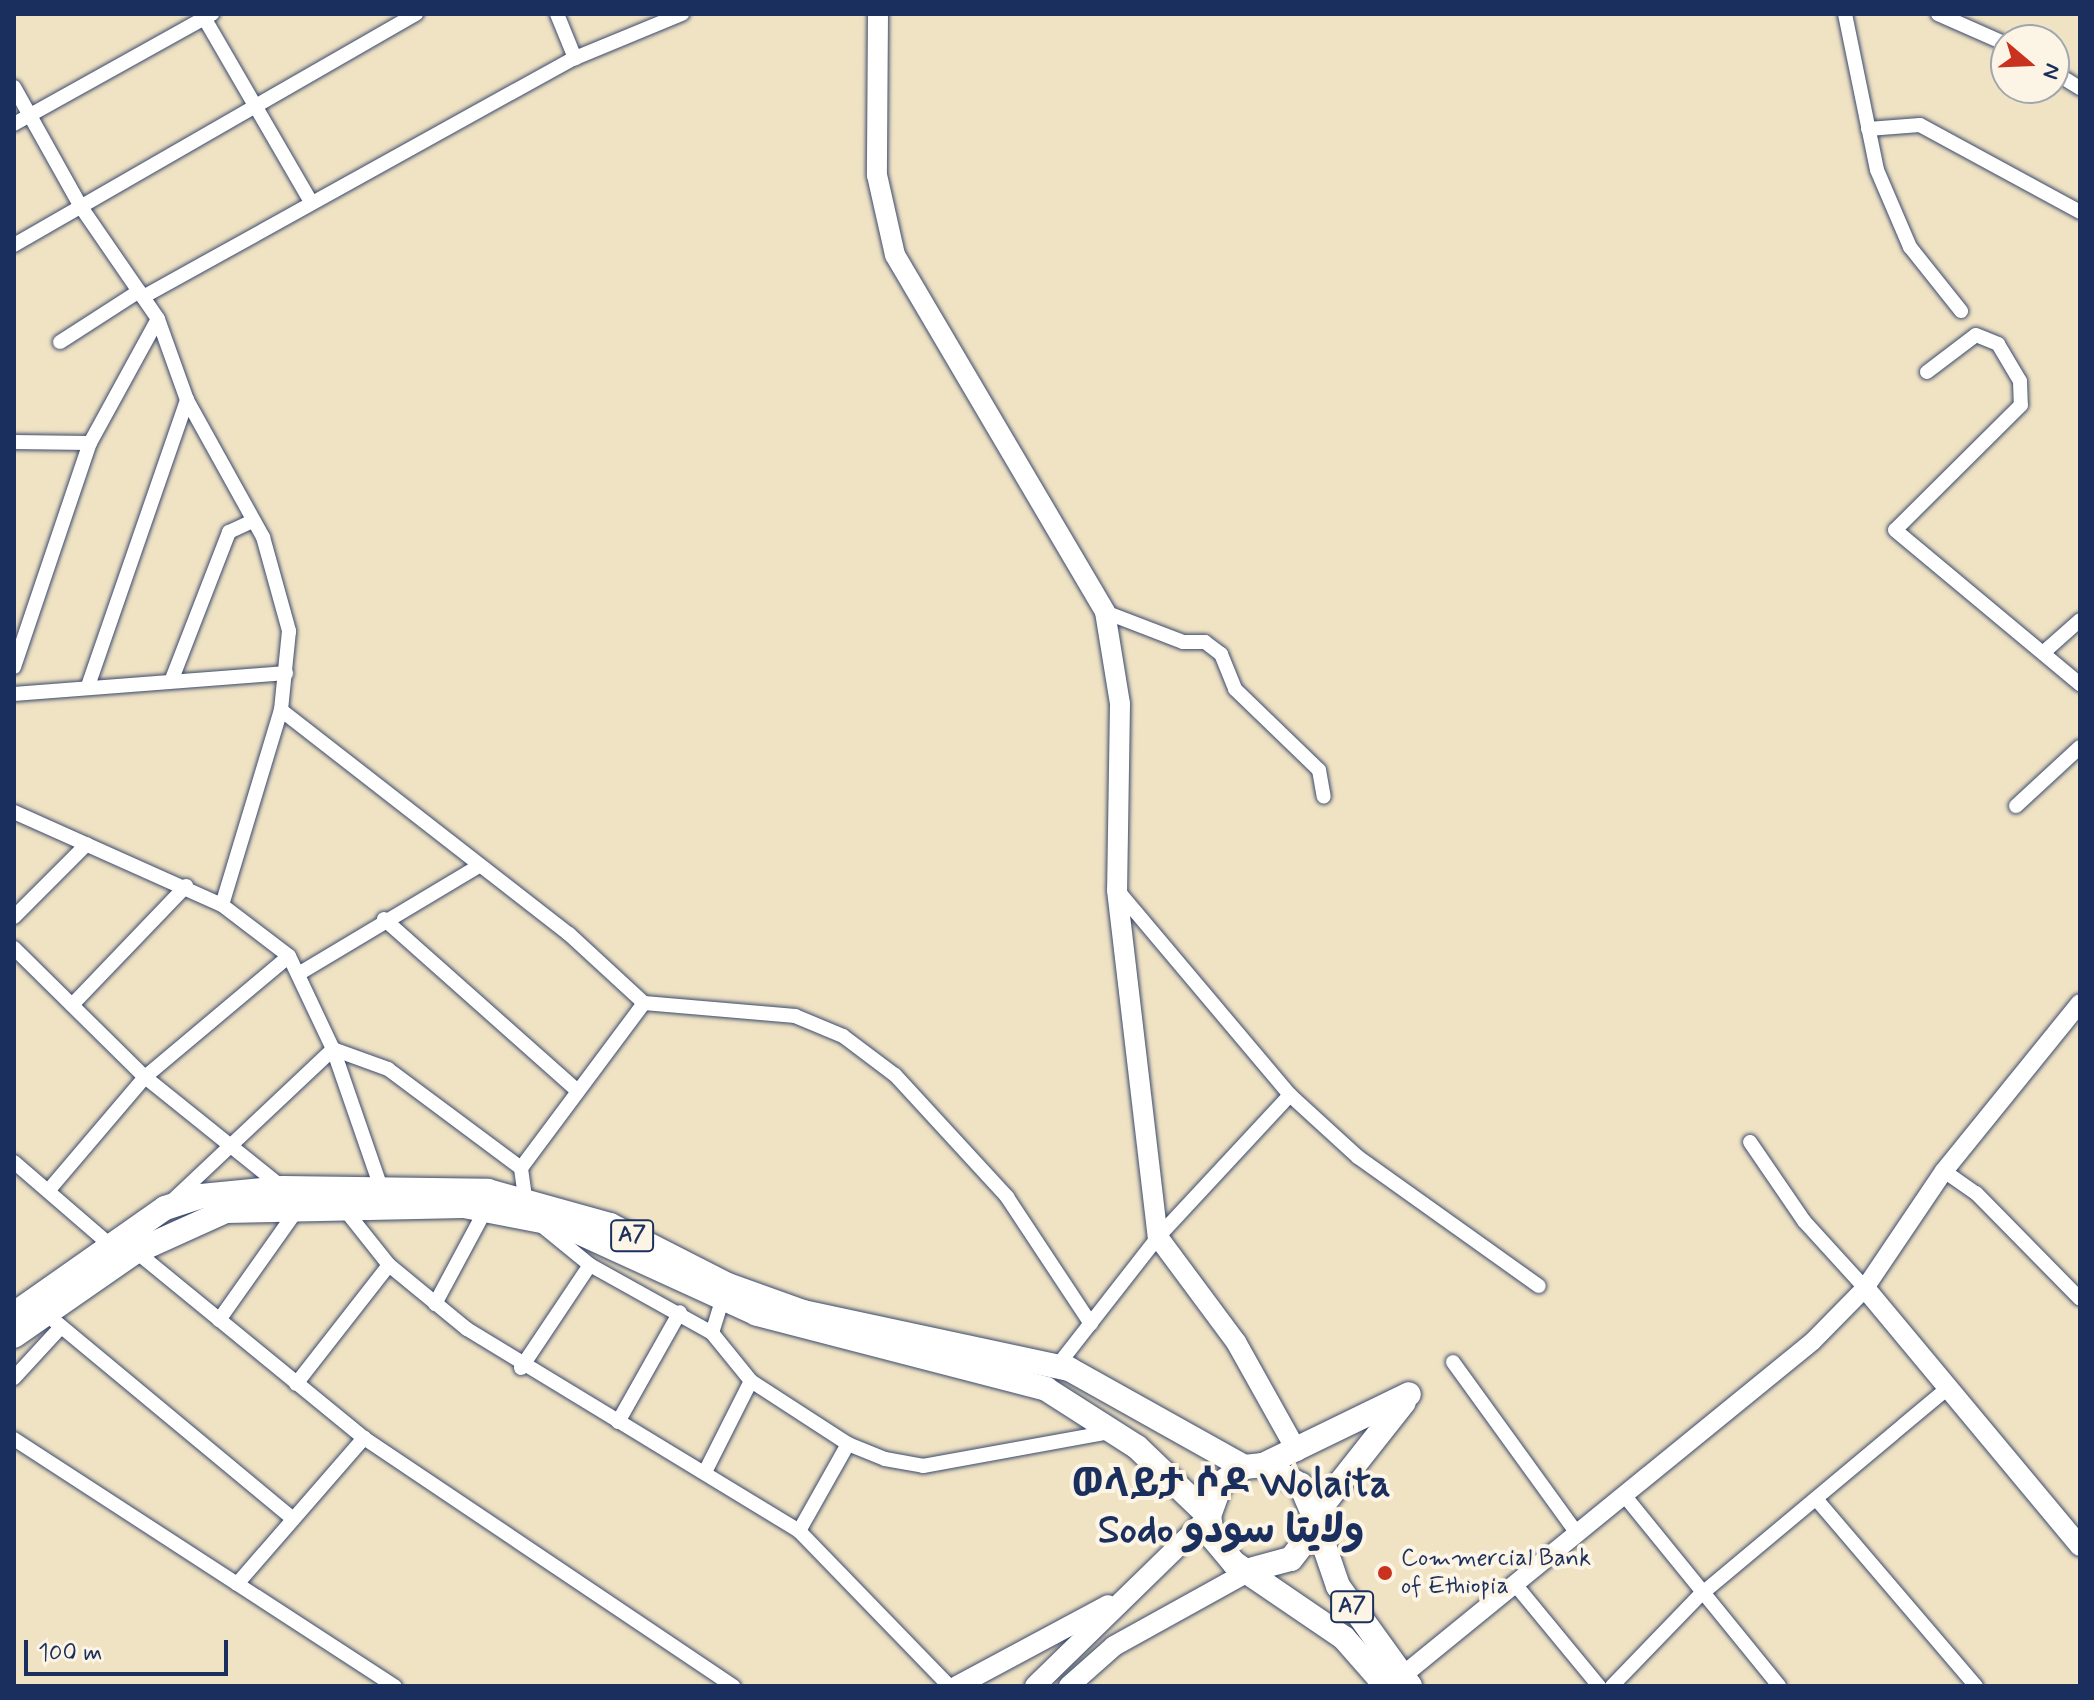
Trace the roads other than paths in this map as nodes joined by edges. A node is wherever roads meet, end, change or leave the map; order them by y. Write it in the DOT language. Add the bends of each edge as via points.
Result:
graph roads {
  1 [pos="416,14"];
  2 [pos="557,14"];
  3 [pos="878,14"];
  4 [pos="1845,14"];
  5 [pos="1938,14"];
  6 [pos="206,15"];
  7 [pos="677,15"];
  8 [pos="1990,37"];
  9 [pos="575,58"];
  10 [pos="14,87"];
  11 [pos="259,110"];
  12 [pos="29,114"];
  13 [pos="14,124"];
  14 [pos="1868,129"];
  15 [pos="311,202"];
  16 [pos="81,207"];
  17 [pos="2080,212"];
  18 [pos="14,245"];
  19 [pos="141,294"];
  20 [pos="1961,311"];
  21 [pos="158,319"];
  22 [pos="60,342"];
  23 [pos="1927,372"];
  24 [pos="187,400"];
  25 [pos="14,442"];
  26 [pos="90,443"];
  27 [pos="253,521"];
  28 [pos="1105,612"];
  29 [pos="2080,620"];
  30 [pos="2044,652"];
  31 [pos="14,667"];
  32 [pos="286,673"];
  33 [pos="172,679"];
  34 [pos="2080,684"];
  35 [pos="88,686"];
  36 [pos="14,694"];
  37 [pos="281,710"];
  38 [pos="2080,747"];
  39 [pos="1324,797"];
  40 [pos="2016,806"];
  41 [pos="14,812"];
  42 [pos="87,844"];
  43 [pos="477,867"];
  44 [pos="186,886"];
  45 [pos="1117,890"];
  46 [pos="222,905"];
  47 [pos="14,917"];
  48 [pos="384,919"];
  49 [pos="14,948"];
  50 [pos="289,956"];
  51 [pos="300,973"];
  52 [pos="644,1003"];
  53 [pos="2080,1003"];
  54 [pos="72,1005"];
  55 [pos="333,1049"];
  56 [pos="145,1077"];
  57 [pos="578,1091"];
  58 [pos="1290,1095"];
  59 [pos="1750,1142"];
  60 [pos="233,1143"];
  61 [pos="14,1162"];
  62 [pos="521,1168"];
  63 [pos="1944,1171"];
  64 [pos="283,1188"];
  65 [pos="381,1188"];
  66 [pos="48,1191"];
  67 [pos="342,1198"];
  68 [pos="299,1207"];
  69 [pos="165,1208"];
  70 [pos="529,1208"];
  71 [pos="486,1209"];
  72 [pos="1158,1237"];
  73 [pos="123,1244"];
  74 [pos="389,1265"];
  75 [pos="590,1265"];
  76 [pos="1539,1286"];
  77 [pos="1865,1288"];
  78 [pos="724,1292"];
  79 [pos="2080,1299"];
  80 [pos="435,1304"];
  81 [pos="680,1312"];
  82 [pos="14,1314"];
  83 [pos="219,1320"];
  84 [pos="52,1321"];
  85 [pos="1091,1324"];
  86 [pos="712,1333"];
  87 [pos="14,1336"];
  88 [pos="1453,1362"];
  89 [pos="1058,1365"];
  90 [pos="521,1368"];
  91 [pos="14,1378"];
  92 [pos="751,1381"];
  93 [pos="296,1384"];
  94 [pos="1947,1389"];
  95 [pos="618,1422"];
  96 [pos="1116,1431"];
  97 [pos="364,1438"];
  98 [pos="14,1439"];
  99 [pos="848,1444"];
  100 [pos="1297,1451"];
  101 [pos="1254,1466"];
  102 [pos="705,1472"];
  103 [pos="1624,1495"];
  104 [pos="1817,1500"];
  105 [pos="1209,1516"];
  106 [pos="1314,1516"];
  107 [pos="293,1519"];
  108 [pos="799,1531"];
  109 [pos="1576,1532"];
  110 [pos="2080,1546"];
  111 [pos="1253,1569"];
  112 [pos="1514,1583"];
  113 [pos="237,1584"];
  114 [pos="1133,1592"];
  115 [pos="1699,1596"];
  116 [pos="1397,1684"];
  117 [pos="395,1686"];
  118 [pos="733,1686"];
  119 [pos="949,1686"];
  120 [pos="957,1686"];
  121 [pos="1035,1686"];
  122 [pos="1069,1686"];
  123 [pos="1599,1686"];
  124 [pos="1612,1686"];
  125 [pos="1779,1686"];
  126 [pos="1976,1686"];
  1 -- 11 [label="street"];
  2 -- 9 [label="street"];
  3 -- 28 [label="main road" via="877,175 895,255"];
  4 -- 14 [label="street"];
  5 -- 8 [label="street"];
  6 -- 11 [label="street"];
  6 -- 12 [label="street"];
  7 -- 9 [label="street"];
  9 -- 15 [label="street"];
  10 -- 12 [label="street"];
  11 -- 15 [label="street"];
  11 -- 16 [label="street"];
  12 -- 13 [label="street"];
  12 -- 16 [label="street"];
  14 -- 17 [label="street" via="1920,125"];
  14 -- 20 [label="street" via="1910,247"];
  15 -- 19 [label="street"];
  16 -- 18 [label="street"];
  16 -- 19 [label="street"];
  19 -- 21 [label="street"];
  19 -- 22 [label="street"];
  21 -- 24 [label="street"];
  21 -- 26 [label="street"];
  23 -- 30 [label="street" via="1976,335 1998,344 2020,381 2021,405 1895,530"];
  24 -- 27 [label="street"];
  24 -- 35 [label="street"];
  25 -- 26 [label="street"];
  26 -- 31 [label="street"];
  27 -- 32 [label="street" via="289,631"];
  27 -- 33 [label="street" via="229,532"];
  28 -- 39 [label="street" via="1183,642 1205,642 1221,654 1235,689 1319,770"];
  28 -- 45 [label="main road" via="1120,704"];
  29 -- 30 [label="street"];
  30 -- 34 [label="street"];
  32 -- 33 [label="street"];
  32 -- 37 [label="street"];
  33 -- 35 [label="street"];
  35 -- 36 [label="street"];
  37 -- 43 [label="street"];
  37 -- 46 [label="street"];
  38 -- 40 [label="street"];
  41 -- 42 [label="street"];
  42 -- 44 [label="street"];
  42 -- 47 [label="street"];
  43 -- 48 [label="street"];
  43 -- 52 [label="street" via="569,934"];
  44 -- 46 [label="street"];
  44 -- 54 [label="street"];
  45 -- 58 [label="street"];
  45 -- 72 [label="main road"];
  46 -- 50 [label="street"];
  48 -- 51 [label="street"];
  48 -- 57 [label="street"];
  49 -- 54 [label="street"];
  50 -- 51 [label="street"];
  50 -- 56 [label="street"];
  51 -- 55 [label="street"];
  52 -- 57 [label="street"];
  52 -- 85 [label="street" via="795,1016 843,1036 895,1075 1007,1197"];
  53 -- 63 [label="street"];
  54 -- 56 [label="street"];
  55 -- 60 [label="street"];
  55 -- 62 [label="street" via="388,1069"];
  55 -- 65 [label="street"];
  56 -- 60 [label="street"];
  56 -- 66 [label="street"];
  57 -- 62 [label="street"];
  58 -- 72 [label="street"];
  58 -- 76 [label="street" via="1358,1157"];
  59 -- 77 [label="street" via="1804,1221"];
  60 -- 64 [label="street"];
  60 -- 69 [label="street"];
  61 -- 66 [label="street"];
  62 -- 70 [label="street"];
  63 -- 77 [label="street"];
  63 -- 79 [label="street" via="1976,1193"];
  64 -- 67 [label="main road, A7"];
  64 -- 69 [label="main road, A7" via="225,1191"];
  65 -- 67 [label="main road, A7"];
  65 -- 70 [label="main road, A7"];
  66 -- 73 [label="street"];
  67 -- 68 [label="main road, A7"];
  67 -- 71 [label="main road, A7"];
  67 -- 74 [label="street"];
  68 -- 73 [label="main road, A7" via="226,1211"];
  68 -- 83 [label="street"];
  69 -- 73 [label="main road, A7"];
  70 -- 71 [label="main road, A7"];
  70 -- 75 [label="street"];
  70 -- 78 [label="main road, A7"];
  71 -- 80 [label="street"];
  72 -- 85 [label="street"];
  72 -- 100 [label="main road" via="1236,1342"];
  73 -- 82 [label="main road, A7"];
  73 -- 83 [label="street"];
  73 -- 84 [label="main road, A7"];
  74 -- 80 [label="street"];
  74 -- 93 [label="street"];
  75 -- 81 [label="street"];
  75 -- 90 [label="street"];
  77 -- 94 [label="main road"];
  77 -- 103 [label="street" via="1813,1341"];
  78 -- 86 [label="street"];
  78 -- 89 [label="main road, A7"];
  78 -- 96 [label="main road, A7" via="828,1336 1046,1389"];
  80 -- 90 [label="street"];
  81 -- 86 [label="street"];
  81 -- 95 [label="street"];
  83 -- 93 [label="street"];
  84 -- 87 [label="main road, A7"];
  84 -- 91 [label="street"];
  84 -- 107 [label="street"];
  85 -- 89 [label="street"];
  86 -- 92 [label="street"];
  88 -- 109 [label="street"];
  89 -- 101 [label="main road, A7"];
  90 -- 95 [label="street"];
  92 -- 99 [label="street"];
  92 -- 102 [label="street"];
  93 -- 97 [label="street"];
  94 -- 104 [label="street"];
  94 -- 110 [label="main road"];
  95 -- 102 [label="street"];
  96 -- 99 [label="street" via="913,1467"];
  96 -- 105 [label="main road, A7"];
  97 -- 107 [label="street"];
  97 -- 118 [label="street"];
  98 -- 113 [label="street"];
  99 -- 108 [label="street"];
  100 -- 101 [label="main road"];
  100 -- 106 [label="main road" via="1409,1394"];
  101 -- 105 [label="main road" via="1221,1483"];
  101 -- 106 [label="main road, A7" via="1301,1485"];
  102 -- 108 [label="street"];
  103 -- 109 [label="street"];
  103 -- 115 [label="street"];
  104 -- 115 [label="street"];
  104 -- 126 [label="street"];
  105 -- 111 [label="main road, A7" via="1222,1552"];
  105 -- 114 [label="main road"];
  106 -- 111 [label="main road" via="1312,1532 1291,1559"];
  106 -- 116 [label="main road, A7" via="1338,1586"];
  107 -- 113 [label="street"];
  108 -- 119 [label="street"];
  109 -- 112 [label="street"];
  111 -- 116 [label="main road, A7"];
  111 -- 122 [label="main road" via="1114,1646"];
  112 -- 116 [label="street"];
  112 -- 123 [label="street"];
  113 -- 117 [label="street"];
  114 -- 120 [label="main road"];
  114 -- 121 [label="main road"];
  115 -- 124 [label="street"];
  115 -- 125 [label="street"];
}
